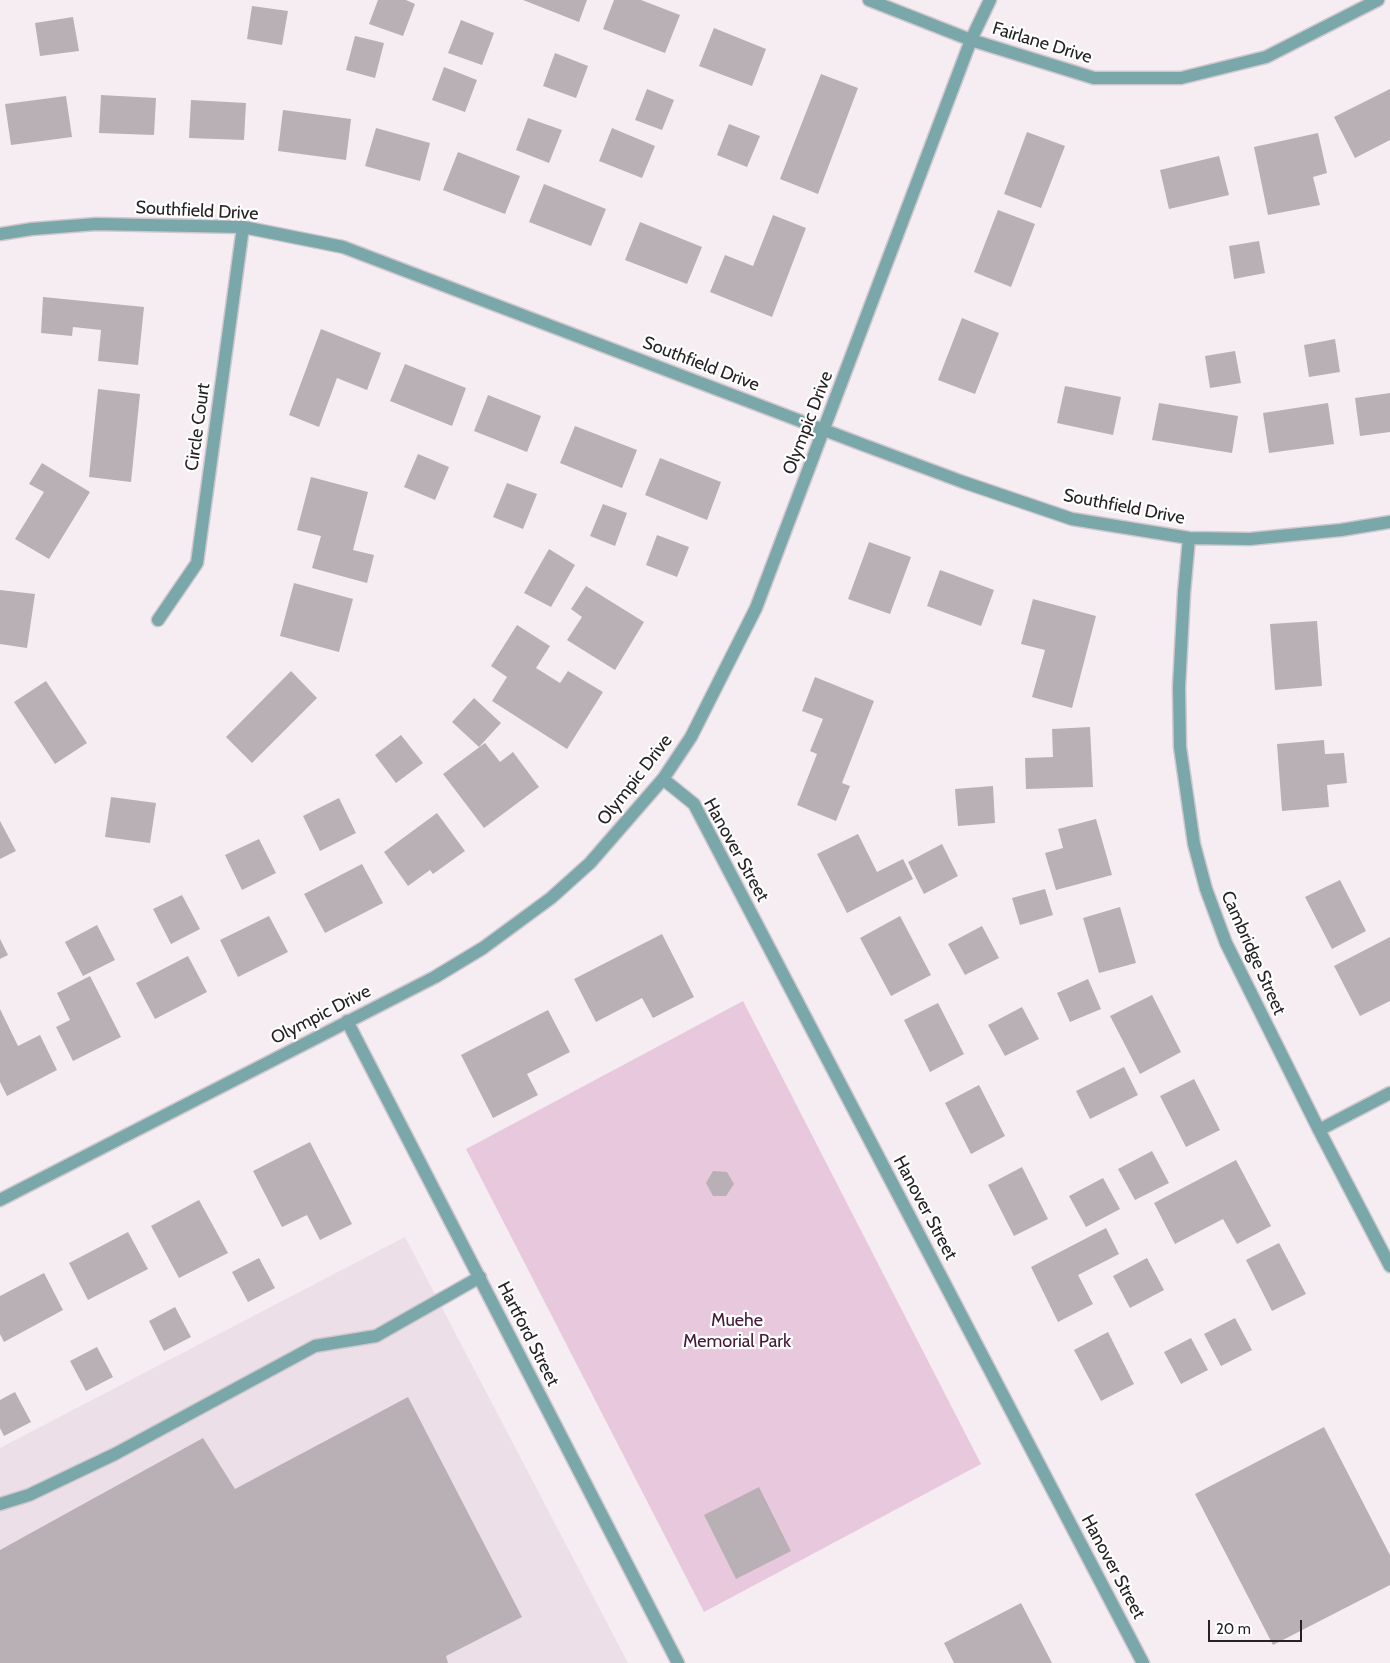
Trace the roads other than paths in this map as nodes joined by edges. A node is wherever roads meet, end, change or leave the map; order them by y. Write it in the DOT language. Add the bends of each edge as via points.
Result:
graph roads {
  1 [pos="869,0"];
  2 [pos="990,0"];
  3 [pos="1378,0"];
  4 [pos="971,40"];
  5 [pos="243,228"];
  6 [pos="0,234"];
  7 [pos="824,430"];
  8 [pos="1390,522"];
  9 [pos="1189,538"];
  10 [pos="158,620"];
  11 [pos="663,780"];
  12 [pos="347,1021"];
  13 [pos="1390,1093"];
  14 [pos="1319,1130"];
  15 [pos="0,1200"];
  16 [pos="1390,1266"];
  17 [pos="480,1277"];
  18 [pos="0,1504"];
  19 [pos="678,1663"];
  20 [pos="1143,1663"];
  1 -- 4 [label="street, Fairlane Drive"];
  2 -- 4 [label="street, Olympic Drive"];
  3 -- 4 [label="street, Fairlane Drive" via="1266,57 1181,78 1094,78"];
  4 -- 7 [label="street, Olympic Drive"];
  5 -- 6 [label="street, Southfield Drive" via="96,224"];
  5 -- 7 [label="street, Southfield Drive" via="343,247"];
  5 -- 10 [label="street, Circle Court" via="197,563"];
  7 -- 9 [label="street, Southfield Drive" via="1072,519"];
  7 -- 11 [label="street, Olympic Drive" via="756,608 691,737"];
  8 -- 9 [label="street, Southfield Drive" via="1250,539"];
  9 -- 14 [label="street, Cambridge Street" via="1184,593 1180,747 1194,844 1226,943"];
  11 -- 12 [label="street, Olympic Drive" via="590,863 516,925 435,977"];
  11 -- 20 [label="street, Hanover Street" via="694,804"];
  12 -- 15 [label="street, Olympic Drive"];
  12 -- 17 [label="street, Hartford Street"];
  13 -- 14 [label="street"];
  14 -- 16 [label="street, Cambridge Street"];
  17 -- 18 [label="street" via="376,1336 315,1346 115,1454 29,1495"];
  17 -- 19 [label="street, Hartford Street"];
}
